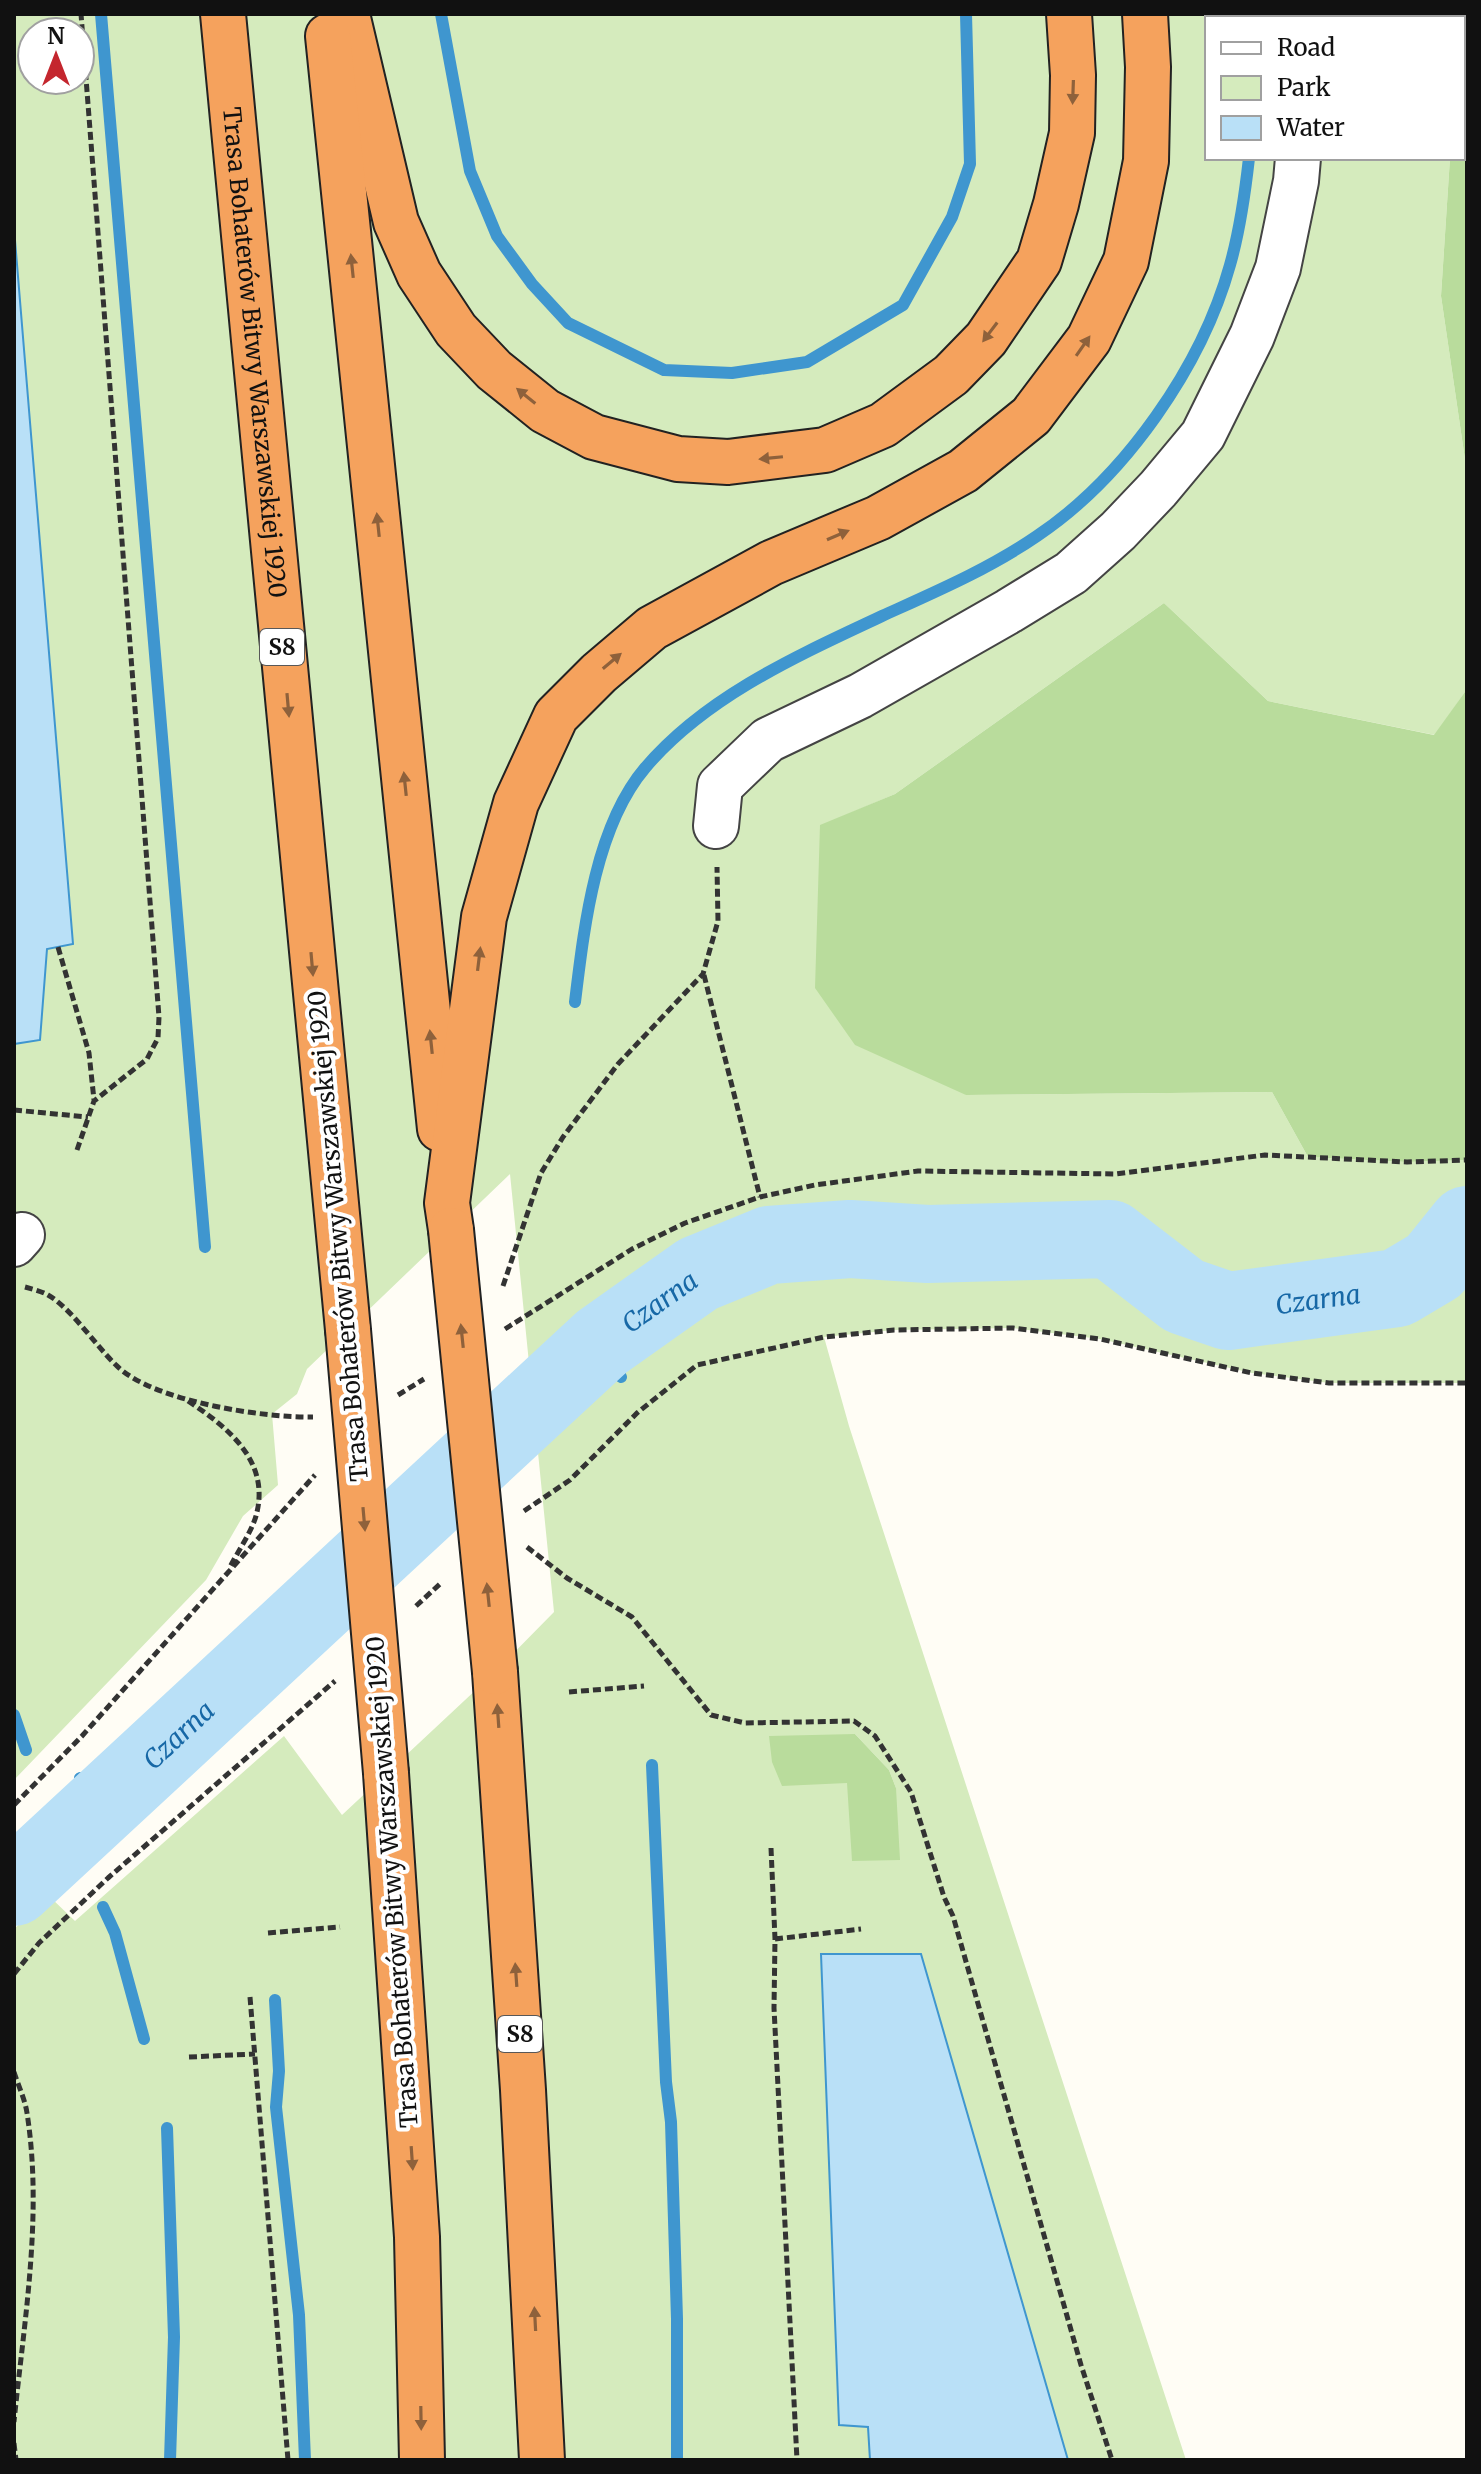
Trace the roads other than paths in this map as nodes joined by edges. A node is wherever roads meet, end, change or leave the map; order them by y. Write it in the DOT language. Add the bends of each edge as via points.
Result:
graph roads {
  1 [pos="223,14"];
  2 [pos="326,14"];
  3 [pos="347,14"];
  4 [pos="1069,14"];
  5 [pos="1145,14"];
  6 [pos="1298,160"];
  7 [pos="716,826"];
  8 [pos="449,1217"];
  9 [pos="422,2460"];
  10 [pos="542,2460"];
  1 -- 9 [label="highway, Trasa Bohaterów Bitwy Warszawskiej 1920 / S8, one-way, bridge" via="386,1773 417,2237"];
  8 -- 2 [label="highway, S8, one-way"];
  4 -- 3 [label="highway, one-way" via="1072,133 1056,204 1039,261 986,339 951,375 883,425 825,450 728,462 678,459 594,437 545,411 494,370 456,330 419,274 396,222"];
  8 -- 5 [label="highway, one-way" via="484,917 516,803 556,716 652,628 771,563 878,518 951,477 1031,416 1089,339 1126,261 1146,161"];
  6 -- 7 [label="lane" via="1278,268 1252,336 1203,435 1158,489 1071,573 860,696 768,740 720,786"];
  10 -- 8 [label="highway, S8, one-way, bridge" via="495,1672"];
}
